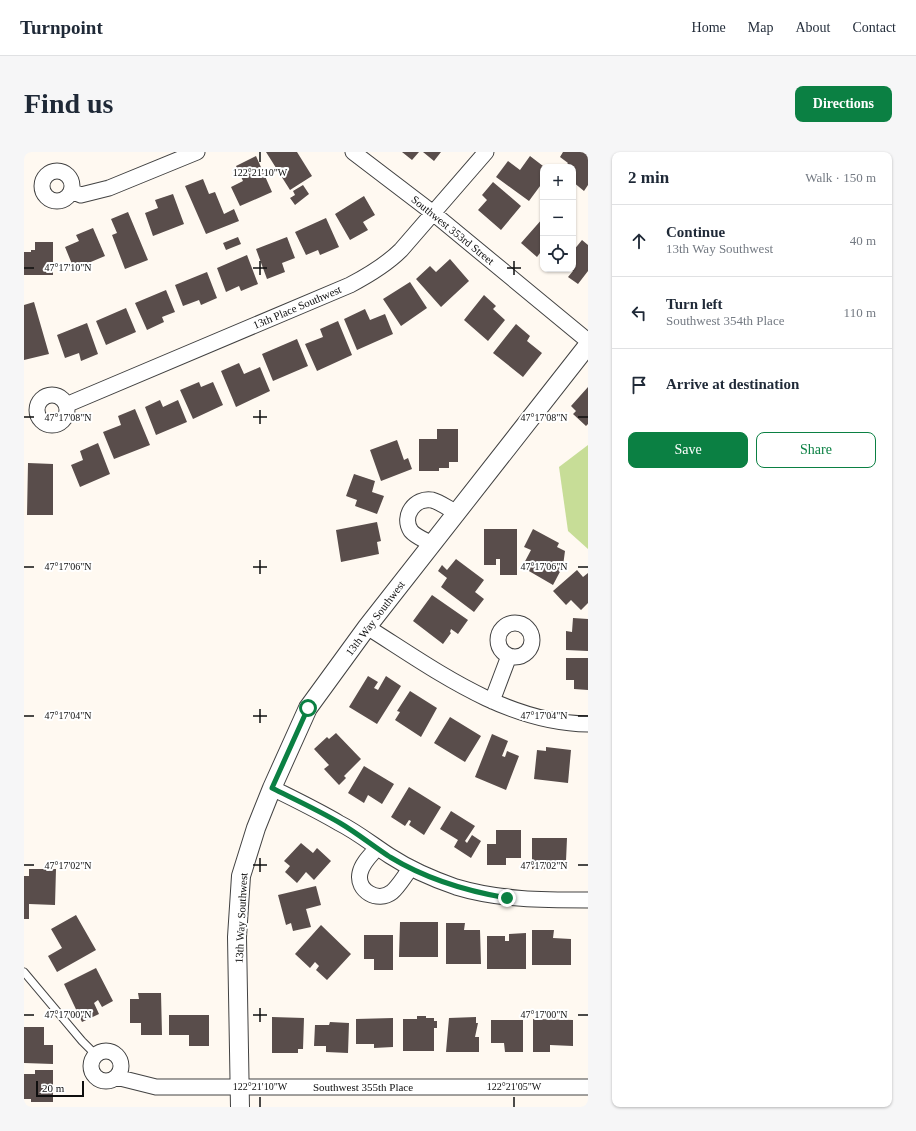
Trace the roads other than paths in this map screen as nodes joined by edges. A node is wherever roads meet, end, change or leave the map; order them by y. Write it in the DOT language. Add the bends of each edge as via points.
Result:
graph roads {
  1 [pos="197,152"];
  2 [pos="353,152"];
  3 [pos="486,152"];
  4 [pos="71,191"];
  5 [pos="433,213"];
  6 [pos="588,341"];
  7 [pos="588,345"];
  8 [pos="66,405"];
  9 [pos="457,513"];
  10 [pos="432,544"];
  11 [pos="367,627"];
  12 [pos="509,656"];
  13 [pos="492,700"];
  14 [pos="588,724"];
  15 [pos="272,788"];
  16 [pos="377,848"];
  17 [pos="411,868"];
  18 [pos="588,900"];
  19 [pos="24,972"];
  20 [pos="95,1054"];
  21 [pos="116,1077"];
  22 [pos="240,1086"];
  23 [pos="588,1087"];
  24 [pos="240,1107"];
  1 -- 4 [label="street" via="109,188 82,195"];
  2 -- 5 [label="street, Southwest 353rd Street"];
  3 -- 5 [label="street, 13th Place Southwest"];
  5 -- 6 [label="street, Southwest 353rd Street"];
  5 -- 8 [label="street, 13th Place Southwest" via="386,264 350,285"];
  7 -- 9 [label="street, 13th Way Southwest"];
  9 -- 10 [label="street, 13th Way Southwest"];
  9 -- 10 [label="street" via="434,500 420,501 414,505 408,516 411,530"];
  10 -- 11 [label="street, 13th Way Southwest"];
  11 -- 13 [label="street" via="456,682"];
  11 -- 15 [label="street, 13th Way Southwest" via="308,708"];
  12 -- 13 [label="street"];
  13 -- 14 [label="street" via="562,723"];
  15 -- 16 [label="street" via="340,823"];
  15 -- 22 [label="street, 13th Way Southwest" via="241,876 237,937"];
  16 -- 17 [label="street"];
  16 -- 17 [label="street" via="359,874 362,887 367,892 380,897 392,892"];
  17 -- 18 [label="street" via="456,887 483,894 535,900"];
  19 -- 20 [label="lane"];
  20 -- 21 [label="street" via="106,1050 117,1055 121,1066"];
  20 -- 21 [label="street, Southwest 355th Place" via="90,1065 94,1076 105,1081"];
  21 -- 22 [label="street, Southwest 355th Place" via="156,1087"];
  22 -- 23 [label="street, Southwest 355th Place"];
  22 -- 24 [label="street, 13th Way Southwest"];
}
